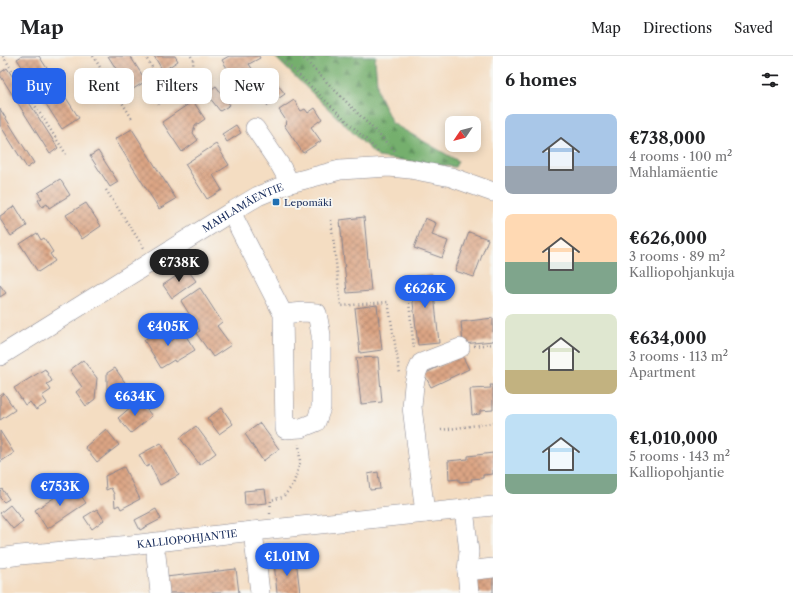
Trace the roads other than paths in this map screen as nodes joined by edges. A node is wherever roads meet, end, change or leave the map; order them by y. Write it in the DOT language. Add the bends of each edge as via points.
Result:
graph roads {
  1 [pos="255,128"];
  2 [pos="290,183"];
  3 [pos="493,192"];
  4 [pos="231,212"];
  5 [pos="283,314"];
  6 [pos="460,348"];
  7 [pos="414,350"];
  8 [pos="0,356"];
  9 [pos="410,379"];
  10 [pos="493,506"];
  11 [pos="464,509"];
  12 [pos="425,513"];
  13 [pos="253,531"];
  14 [pos="156,555"];
  15 [pos="0,558"];
  16 [pos="493,568"];
  17 [pos="467,571"];
  18 [pos="160,593"];
  19 [pos="260,593"];
  20 [pos="469,593"];
  1 -- 2 [label="street"];
  2 -- 3 [label="street, MAHLAMÄENTIE" via="340,170 389,167 451,177"];
  2 -- 4 [label="street, MAHLAMÄENTIE" via="258,196"];
  4 -- 5 [label="street"];
  4 -- 8 [label="street, MAHLAMÄENTIE"];
  5 -- 5 [label="street" via="316,313 321,335 321,408 316,422 301,428 285,429"];
  6 -- 9 [label="street" via="421,363"];
  7 -- 9 [label="street"];
  9 -- 12 [label="street"];
  10 -- 11 [label="street, KALLIOPOHJANTIE"];
  11 -- 12 [label="street, KALLIOPOHJANTIE"];
  11 -- 17 [label="street"];
  12 -- 13 [label="street, KALLIOPOHJANTIE"];
  13 -- 15 [label="street, KALLIOPOHJANTIE"];
  13 -- 19 [label="street"];
  14 -- 18 [label="street"];
  16 -- 17 [label="street"];
  17 -- 20 [label="street"];
}
